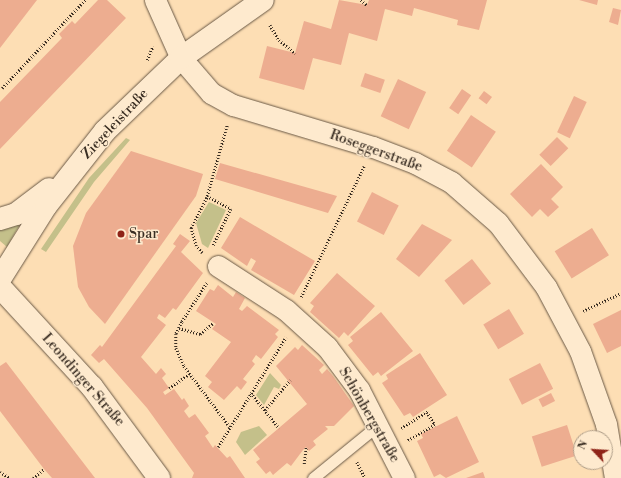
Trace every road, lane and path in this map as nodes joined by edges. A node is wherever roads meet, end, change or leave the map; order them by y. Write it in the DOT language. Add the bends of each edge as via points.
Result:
graph roads {
  1 [pos="85,0"];
  2 [pos="155,0"];
  3 [pos="263,0"];
  4 [pos="361,0"];
  5 [pos="367,5"];
  6 [pos="270,25"];
  7 [pos="295,53"];
  8 [pos="181,58"];
  9 [pos="2,88"];
  10 [pos="230,117"];
  11 [pos="73,169"];
  12 [pos="360,174"];
  13 [pos="207,196"];
  14 [pos="0,219"];
  15 [pos="199,250"];
  16 [pos="215,258"];
  17 [pos="0,279"];
  18 [pos="0,288"];
  19 [pos="621,293"];
  20 [pos="577,314"];
  21 [pos="295,318"];
  22 [pos="214,323"];
  23 [pos="179,328"];
  24 [pos="189,374"];
  25 [pos="290,380"];
  26 [pos="169,388"];
  27 [pos="251,393"];
  28 [pos="265,410"];
  29 [pos="408,424"];
  30 [pos="378,425"];
  31 [pos="230,427"];
  32 [pos="279,428"];
  33 [pos="405,442"];
  34 [pos="218,447"];
  35 [pos="44,469"];
  36 [pos="0,472"];
  37 [pos="10,478"];
  38 [pos="33,478"];
  39 [pos="159,478"];
  40 [pos="313,478"];
  41 [pos="404,478"];
  42 [pos="616,478"];
  1 -- 9 [label="path"];
  2 -- 8 [label="street, Roseggerstraße"];
  3 -- 8 [label="street, Ziegeleistraße"];
  4 -- 5 [label="path"];
  6 -- 7 [label="path" via="279,40"];
  8 -- 11 [label="street, Ziegeleistraße" via="114,121"];
  8 -- 42 [label="street, Roseggerstraße" via="202,85 229,103 395,155 451,182 478,202 533,266 565,319 598,398"];
  10 -- 13 [label="path"];
  11 -- 14 [label="street" via="27,207"];
  11 -- 17 [label="street, Ziegeleistraße"];
  12 -- 21 [label="path"];
  13 -- 15 [label="path" via="191,228"];
  13 -- 16 [label="path" via="231,209"];
  16 -- 21 [label="street, Schönbergstraße"];
  16 -- 23 [label="path"];
  18 -- 39 [label="street, Leondinger Straße" via="92,388"];
  19 -- 20 [label="path"];
  21 -- 27 [label="path"];
  21 -- 30 [label="street, Schönbergstraße" via="338,360"];
  22 -- 23 [label="path" via="200,334"];
  23 -- 24 [label="path" via="176,348"];
  24 -- 26 [label="path"];
  24 -- 31 [label="path"];
  25 -- 28 [label="path"];
  27 -- 28 [label="path"];
  27 -- 31 [label="path"];
  28 -- 32 [label="path"];
  29 -- 33 [label="path" via="427,412 435,425"];
  30 -- 40 [label="lane"];
  30 -- 41 [label="street, Schönbergstraße"];
  31 -- 34 [label="path"];
  35 -- 38 [label="path"];
  36 -- 37 [label="path"];
}
